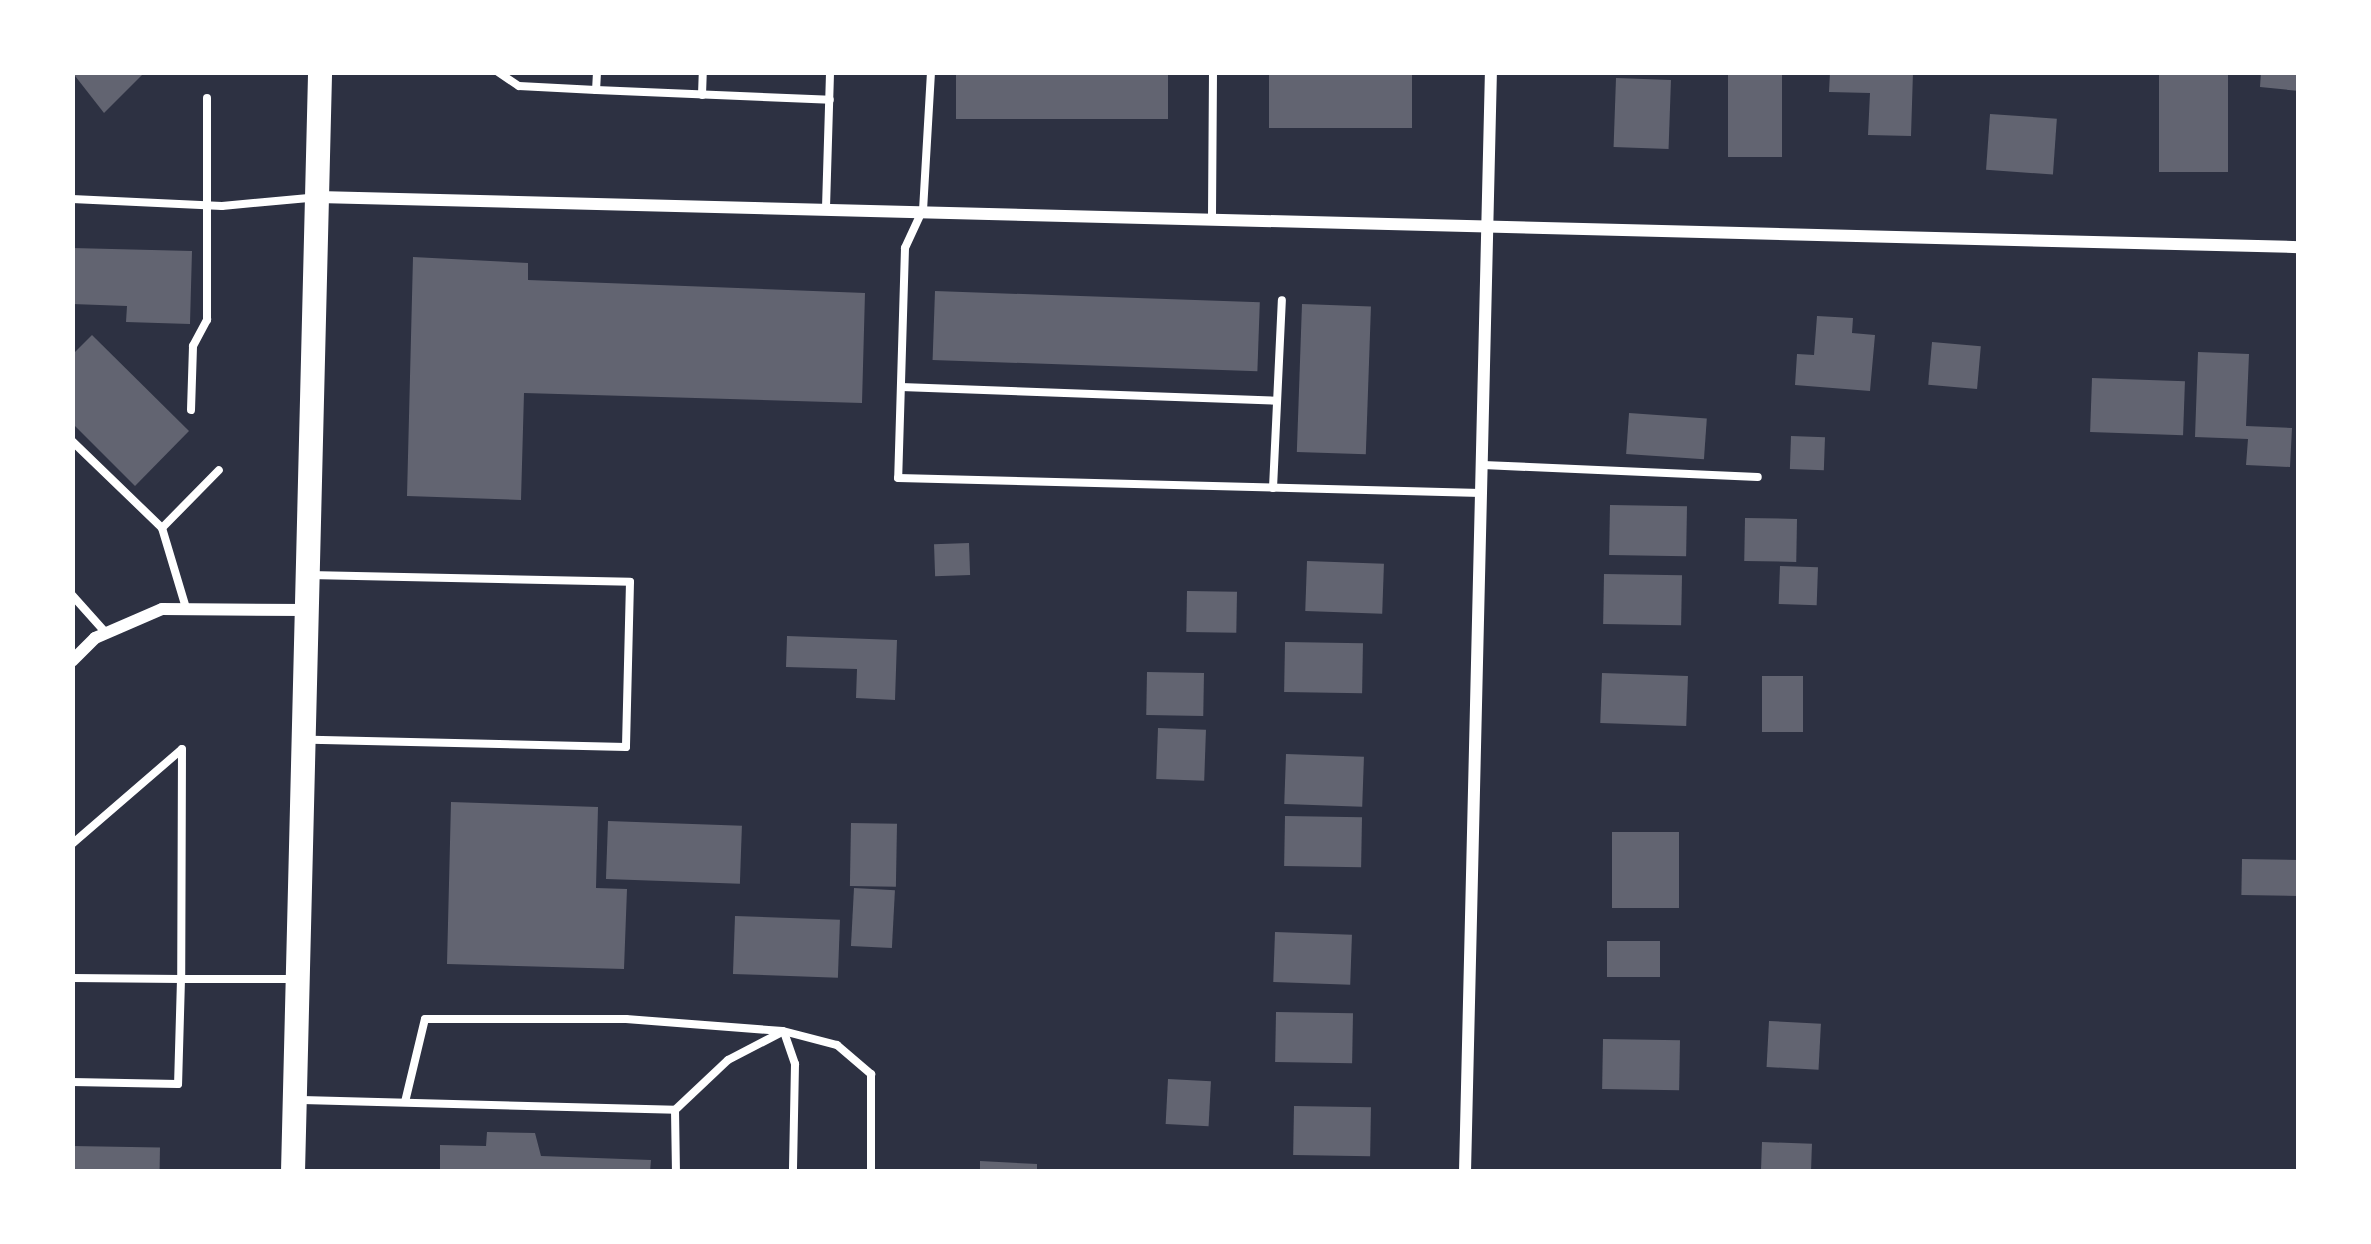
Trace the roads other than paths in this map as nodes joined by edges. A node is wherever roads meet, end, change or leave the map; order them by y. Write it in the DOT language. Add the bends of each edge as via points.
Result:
graph roads {
  1 [pos="320,72"];
  2 [pos="498,72"];
  3 [pos="597,72"];
  4 [pos="703,72"];
  5 [pos="830,72"];
  6 [pos="931,72"];
  7 [pos="1213,72"];
  8 [pos="1491,72"];
  9 [pos="596,90"];
  10 [pos="702,95"];
  11 [pos="207,98"];
  12 [pos="830,100"];
  13 [pos="317,197"];
  14 [pos="72,200"];
  15 [pos="203,205"];
  16 [pos="826,208"];
  17 [pos="922,209"];
  18 [pos="1212,215"];
  19 [pos="1487,221"];
  20 [pos="2299,247"];
  21 [pos="1282,300"];
  22 [pos="901,387"];
  23 [pos="1277,401"];
  24 [pos="190,410"];
  25 [pos="72,441"];
  26 [pos="1481,465"];
  27 [pos="219,470"];
  28 [pos="1758,478"];
  29 [pos="1273,488"];
  30 [pos="1481,493"];
  31 [pos="162,528"];
  32 [pos="308,575"];
  33 [pos="72,595"];
  34 [pos="187,609"];
  35 [pos="307,610"];
  36 [pos="106,633"];
  37 [pos="72,661"];
  38 [pos="304,740"];
  39 [pos="72,844"];
  40 [pos="72,978"];
  41 [pos="181,979"];
  42 [pos="298,979"];
  43 [pos="783,1031"];
  44 [pos="72,1082"];
  45 [pos="295,1100"];
  46 [pos="405,1102"];
  47 [pos="676,1111"];
  48 [pos="293,1172"];
  49 [pos="676,1172"];
  50 [pos="793,1172"];
  51 [pos="871,1172"];
  52 [pos="1466,1172"];
  1 -- 13 [label="main road"];
  2 -- 9 [label="lane" via="519,86"];
  3 -- 9 [label="lane"];
  4 -- 10 [label="lane"];
  5 -- 12 [label="lane"];
  6 -- 17 [label="lane"];
  7 -- 18 [label="lane"];
  8 -- 19 [label="street"];
  9 -- 10 [label="lane"];
  10 -- 12 [label="lane"];
  11 -- 15 [label="lane"];
  12 -- 16 [label="lane"];
  13 -- 15 [label="lane"];
  13 -- 16 [label="street"];
  13 -- 32 [label="main road"];
  14 -- 15 [label="lane"];
  15 -- 24 [label="lane" via="211,222 207,320 193,346"];
  16 -- 17 [label="street"];
  17 -- 18 [label="street"];
  17 -- 22 [label="lane" via="905,248"];
  18 -- 19 [label="street"];
  19 -- 20 [label="street"];
  19 -- 26 [label="street"];
  21 -- 23 [label="lane"];
  22 -- 23 [label="lane"];
  22 -- 29 [label="lane" via="898,478"];
  23 -- 29 [label="lane"];
  25 -- 31 [label="lane"];
  26 -- 28 [label="lane"];
  26 -- 30 [label="street"];
  27 -- 31 [label="lane"];
  29 -- 30 [label="lane"];
  30 -- 52 [label="street"];
  31 -- 34 [label="lane"];
  32 -- 35 [label="main road"];
  32 -- 38 [label="lane" via="630,582 626,747"];
  33 -- 36 [label="lane"];
  34 -- 35 [label="street"];
  34 -- 36 [label="street" via="162,609"];
  35 -- 38 [label="main road"];
  36 -- 37 [label="street"];
  38 -- 42 [label="main road"];
  39 -- 41 [label="lane" via="182,749"];
  40 -- 41 [label="lane"];
  41 -- 42 [label="lane"];
  41 -- 44 [label="lane" via="178,1084"];
  42 -- 45 [label="main road"];
  43 -- 46 [label="lane" via="626,1019 425,1019"];
  43 -- 47 [label="lane" via="728,1060"];
  43 -- 50 [label="lane" via="796,1064"];
  43 -- 51 [label="lane" via="837,1045 871,1074"];
  45 -- 46 [label="lane"];
  45 -- 48 [label="main road"];
  46 -- 47 [label="lane"];
  47 -- 49 [label="lane"];
}
